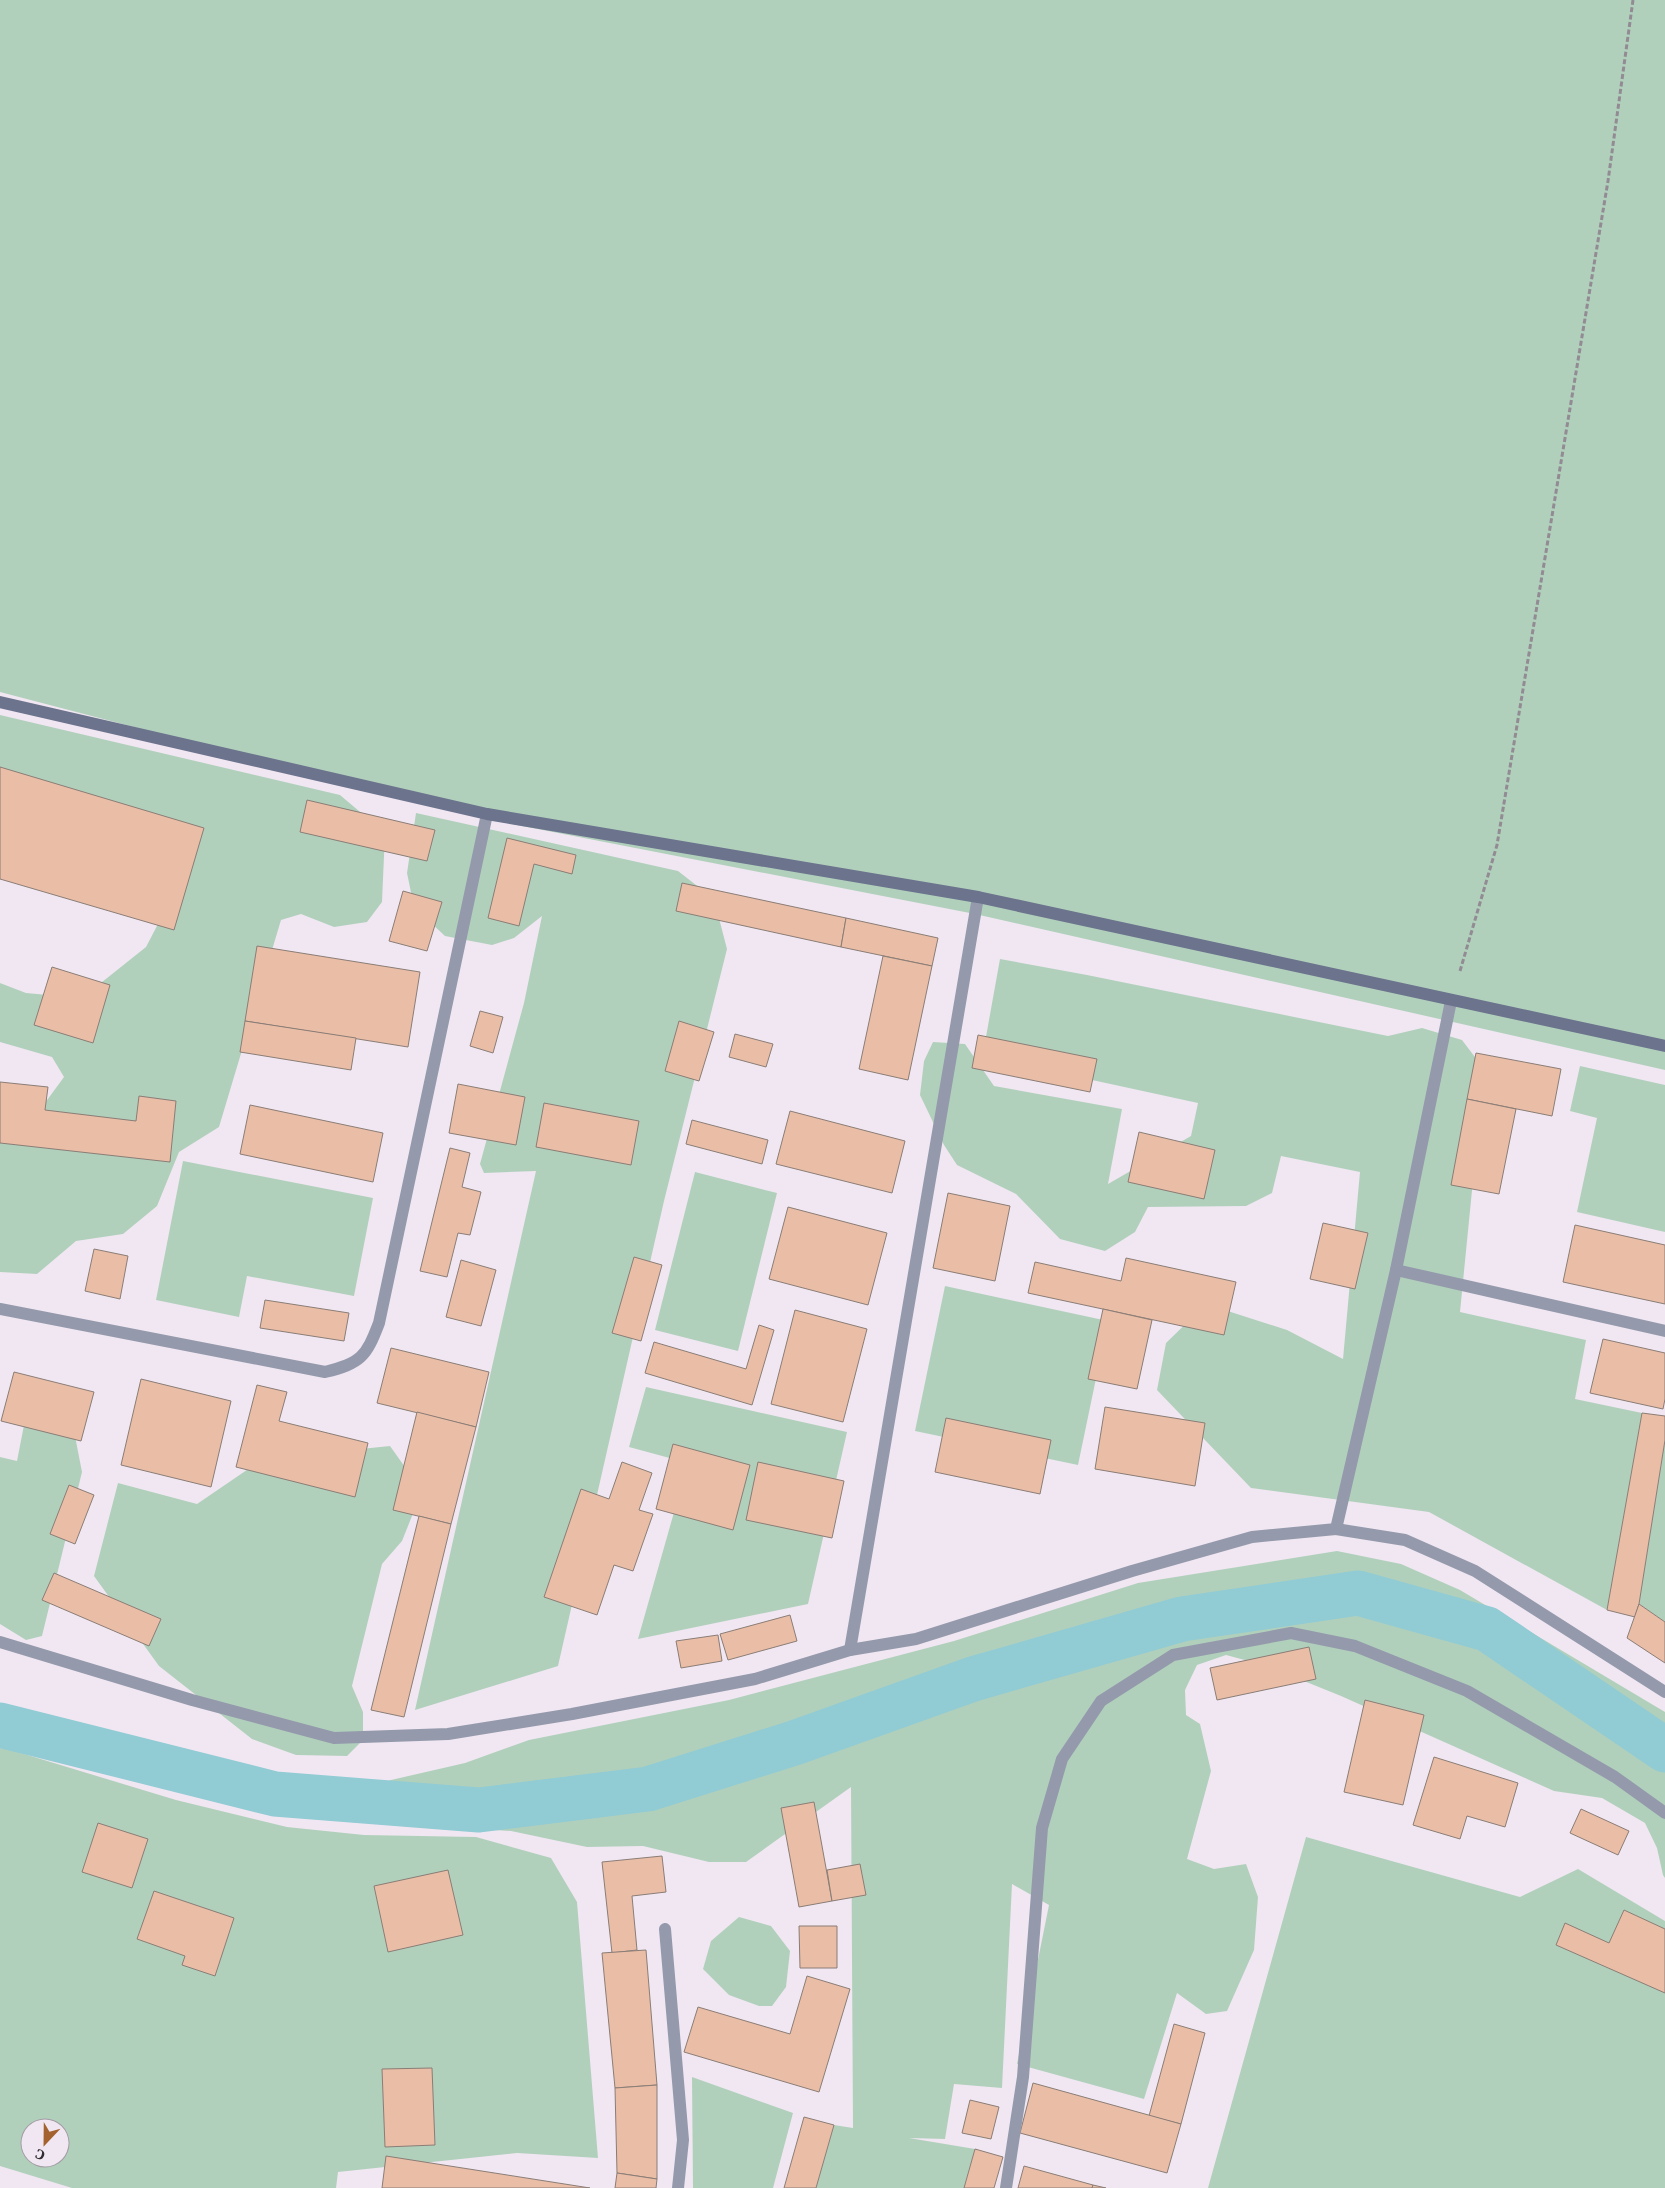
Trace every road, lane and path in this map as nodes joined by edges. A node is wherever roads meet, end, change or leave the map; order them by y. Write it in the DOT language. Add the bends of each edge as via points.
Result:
graph roads {
  1 [pos="1633,0"];
  2 [pos="0,702"];
  3 [pos="487,814"];
  4 [pos="978,897"];
  5 [pos="1451,1000"];
  6 [pos="1665,1046"];
  7 [pos="1396,1270"];
  8 [pos="0,1309"];
  9 [pos="1665,1331"];
  10 [pos="1336,1529"];
  11 [pos="0,1642"];
  12 [pos="850,1650"];
  13 [pos="1665,1692"];
  14 [pos="1665,1813"];
  15 [pos="665,1929"];
  16 [pos="678,2188"];
  17 [pos="1006,2188"];
  1 -- 5 [label="path" via="1608,181 1497,845"];
  2 -- 3 [label="street"];
  3 -- 4 [label="street"];
  3 -- 8 [label="street" via="379,1323 369,1348 350,1366 325,1372"];
  4 -- 5 [label="street"];
  4 -- 12 [label="street"];
  5 -- 6 [label="street"];
  5 -- 7 [label="street"];
  7 -- 9 [label="street"];
  7 -- 10 [label="street"];
  10 -- 12 [label="street" via="1252,1537 916,1639"];
  10 -- 13 [label="street" via="1405,1540 1475,1571"];
  11 -- 12 [label="street" via="192,1700 334,1738 448,1734 572,1714 755,1678"];
  14 -- 17 [label="street" via="1615,1777 1466,1691 1355,1646 1291,1633 1173,1655 1101,1702 1062,1759 1042,1828 1023,2077"];
  15 -- 16 [label="street" via="683,2140"];
}
